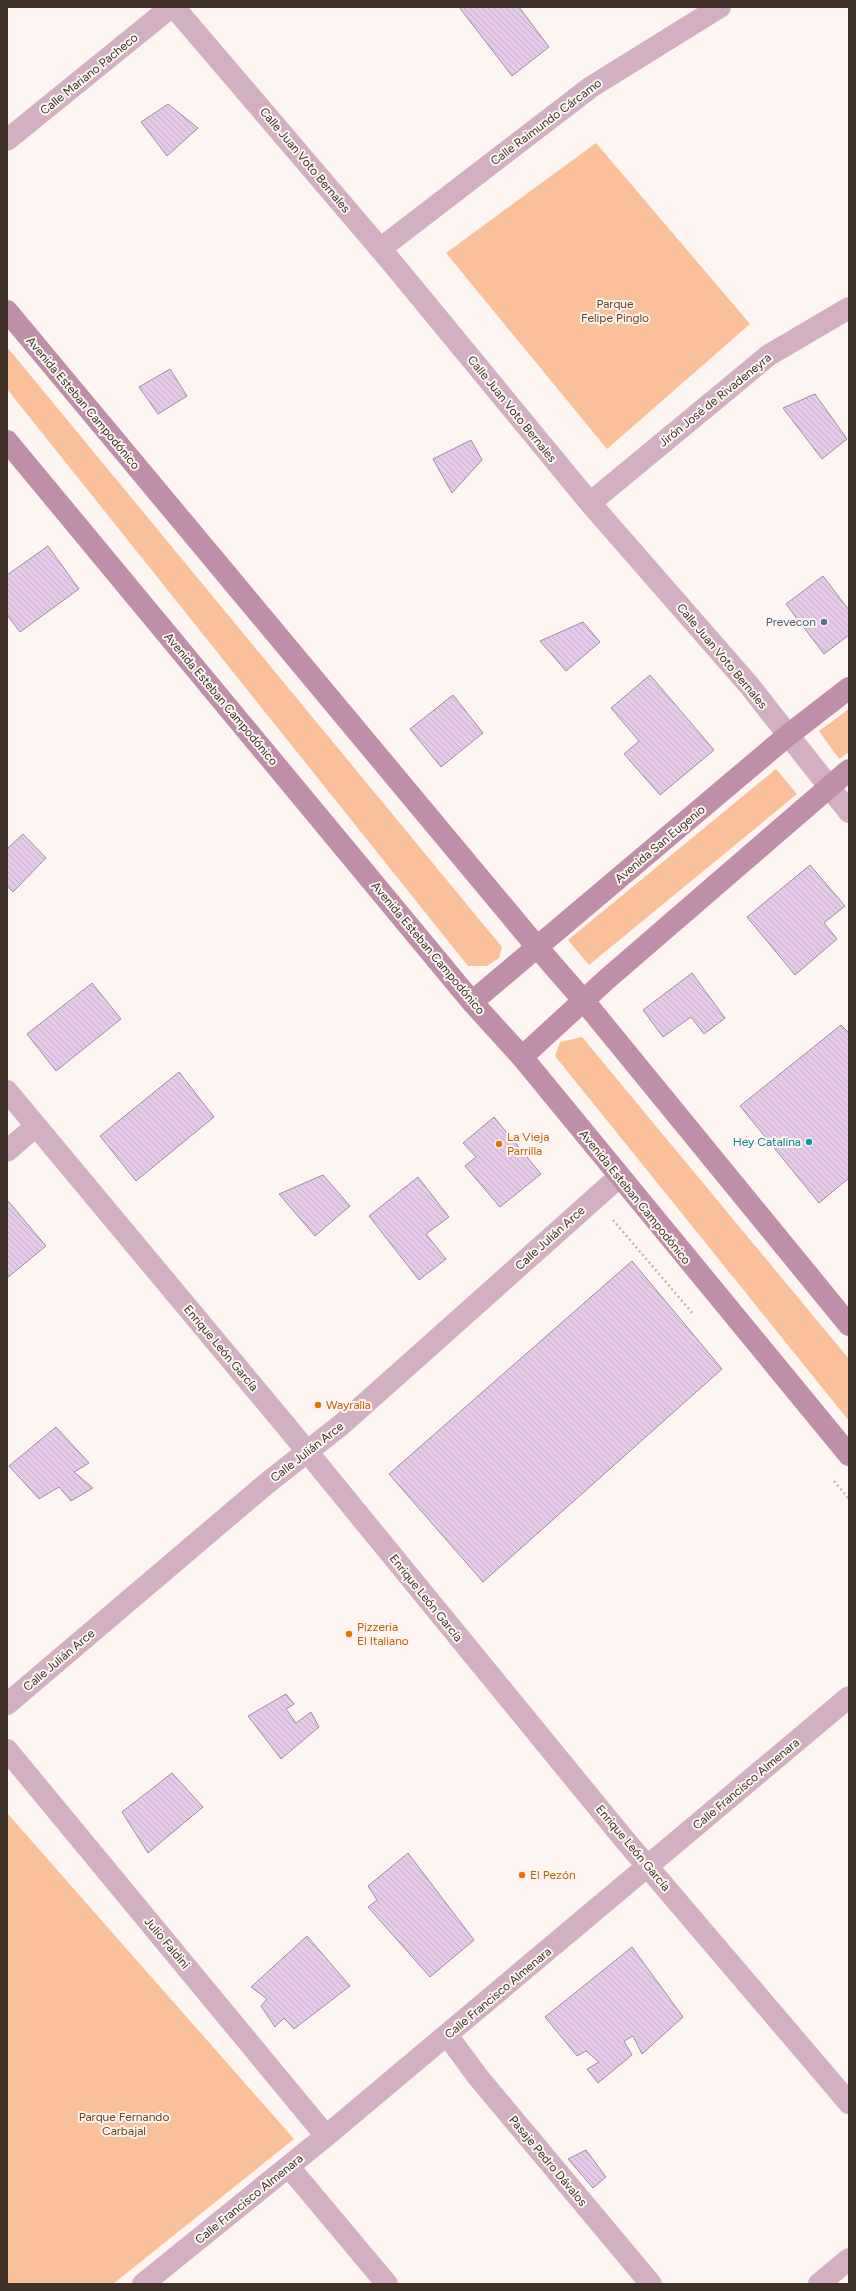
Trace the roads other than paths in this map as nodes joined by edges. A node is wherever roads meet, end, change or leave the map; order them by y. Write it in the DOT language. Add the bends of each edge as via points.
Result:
graph roads {
  1 [pos="173,7"];
  2 [pos="720,7"];
  3 [pos="7,140"];
  4 [pos="380,249"];
  5 [pos="849,308"];
  6 [pos="7,311"];
  7 [pos="7,441"];
  8 [pos="590,503"];
  9 [pos="849,688"];
  10 [pos="787,736"];
  11 [pos="849,770"];
  12 [pos="829,787"];
  13 [pos="849,812"];
  14 [pos="537,947"];
  15 [pos="584,1001"];
  16 [pos="472,1002"];
  17 [pos="522,1057"];
  18 [pos="7,1091"];
  19 [pos="36,1126"];
  20 [pos="7,1151"];
  21 [pos="619,1177"];
  22 [pos="849,1325"];
  23 [pos="307,1453"];
  24 [pos="849,1455"];
  25 [pos="849,1697"];
  26 [pos="7,1704"];
  27 [pos="7,1750"];
  28 [pos="648,1866"];
  29 [pos="447,2036"];
  30 [pos="849,2103"];
  31 [pos="326,2136"];
  32 [pos="288,2167"];
  33 [pos="849,2259"];
  34 [pos="143,2284"];
  35 [pos="387,2284"];
  36 [pos="651,2284"];
  37 [pos="819,2284"];
  1 -- 3 [label="street, Calle Mariano Pacheco"];
  1 -- 4 [label="street, Calle Juan Voto Bernales"];
  2 -- 4 [label="street, Calle Raimundo Cárcamo" via="591,87"];
  4 -- 8 [label="street, Calle Juan Voto Bernales"];
  5 -- 8 [label="street, Jirón José de Rivadeneyra" via="769,354"];
  6 -- 14 [label="street, Avenida Esteban Campodónico"];
  7 -- 16 [label="street, Avenida Esteban Campodónico"];
  8 -- 10 [label="street, Calle Juan Voto Bernales" via="748,684"];
  9 -- 10 [label="street, Avenida San Eugenio"];
  10 -- 12 [label="street, Calle Juan Voto Bernales"];
  10 -- 14 [label="street, Avenida San Eugenio"];
  11 -- 12 [label="street"];
  12 -- 13 [label="street, Calle Juan Voto Bernales"];
  12 -- 15 [label="street"];
  14 -- 15 [label="street, Avenida Esteban Campodónico"];
  14 -- 16 [label="street, Avenida San Eugenio"];
  15 -- 17 [label="street"];
  15 -- 22 [label="street, Avenida Esteban Campodónico"];
  16 -- 17 [label="street, Avenida Esteban Campodónico"];
  17 -- 21 [label="street, Avenida Esteban Campodónico"];
  18 -- 19 [label="street, Enrique León García"];
  19 -- 20 [label="street"];
  19 -- 23 [label="street, Enrique León García"];
  21 -- 23 [label="street, Calle Julián Arce"];
  21 -- 24 [label="street, Avenida Esteban Campodónico"];
  23 -- 26 [label="street, Calle Julián Arce" via="266,1484"];
  23 -- 28 [label="street, Enrique León García"];
  25 -- 28 [label="street, Calle Francisco Almenara"];
  27 -- 31 [label="street, Julio Faldini"];
  28 -- 29 [label="street, Calle Francisco Almenara"];
  28 -- 30 [label="street, Enrique León García"];
  29 -- 31 [label="street, Calle Francisco Almenara"];
  29 -- 36 [label="street, Pasaje Pedro Dávalos" via="478,2077"];
  31 -- 32 [label="street, Calle Francisco Almenara"];
  32 -- 34 [label="street, Calle Francisco Almenara"];
  32 -- 35 [label="street"];
  33 -- 37 [label="street"];
}
